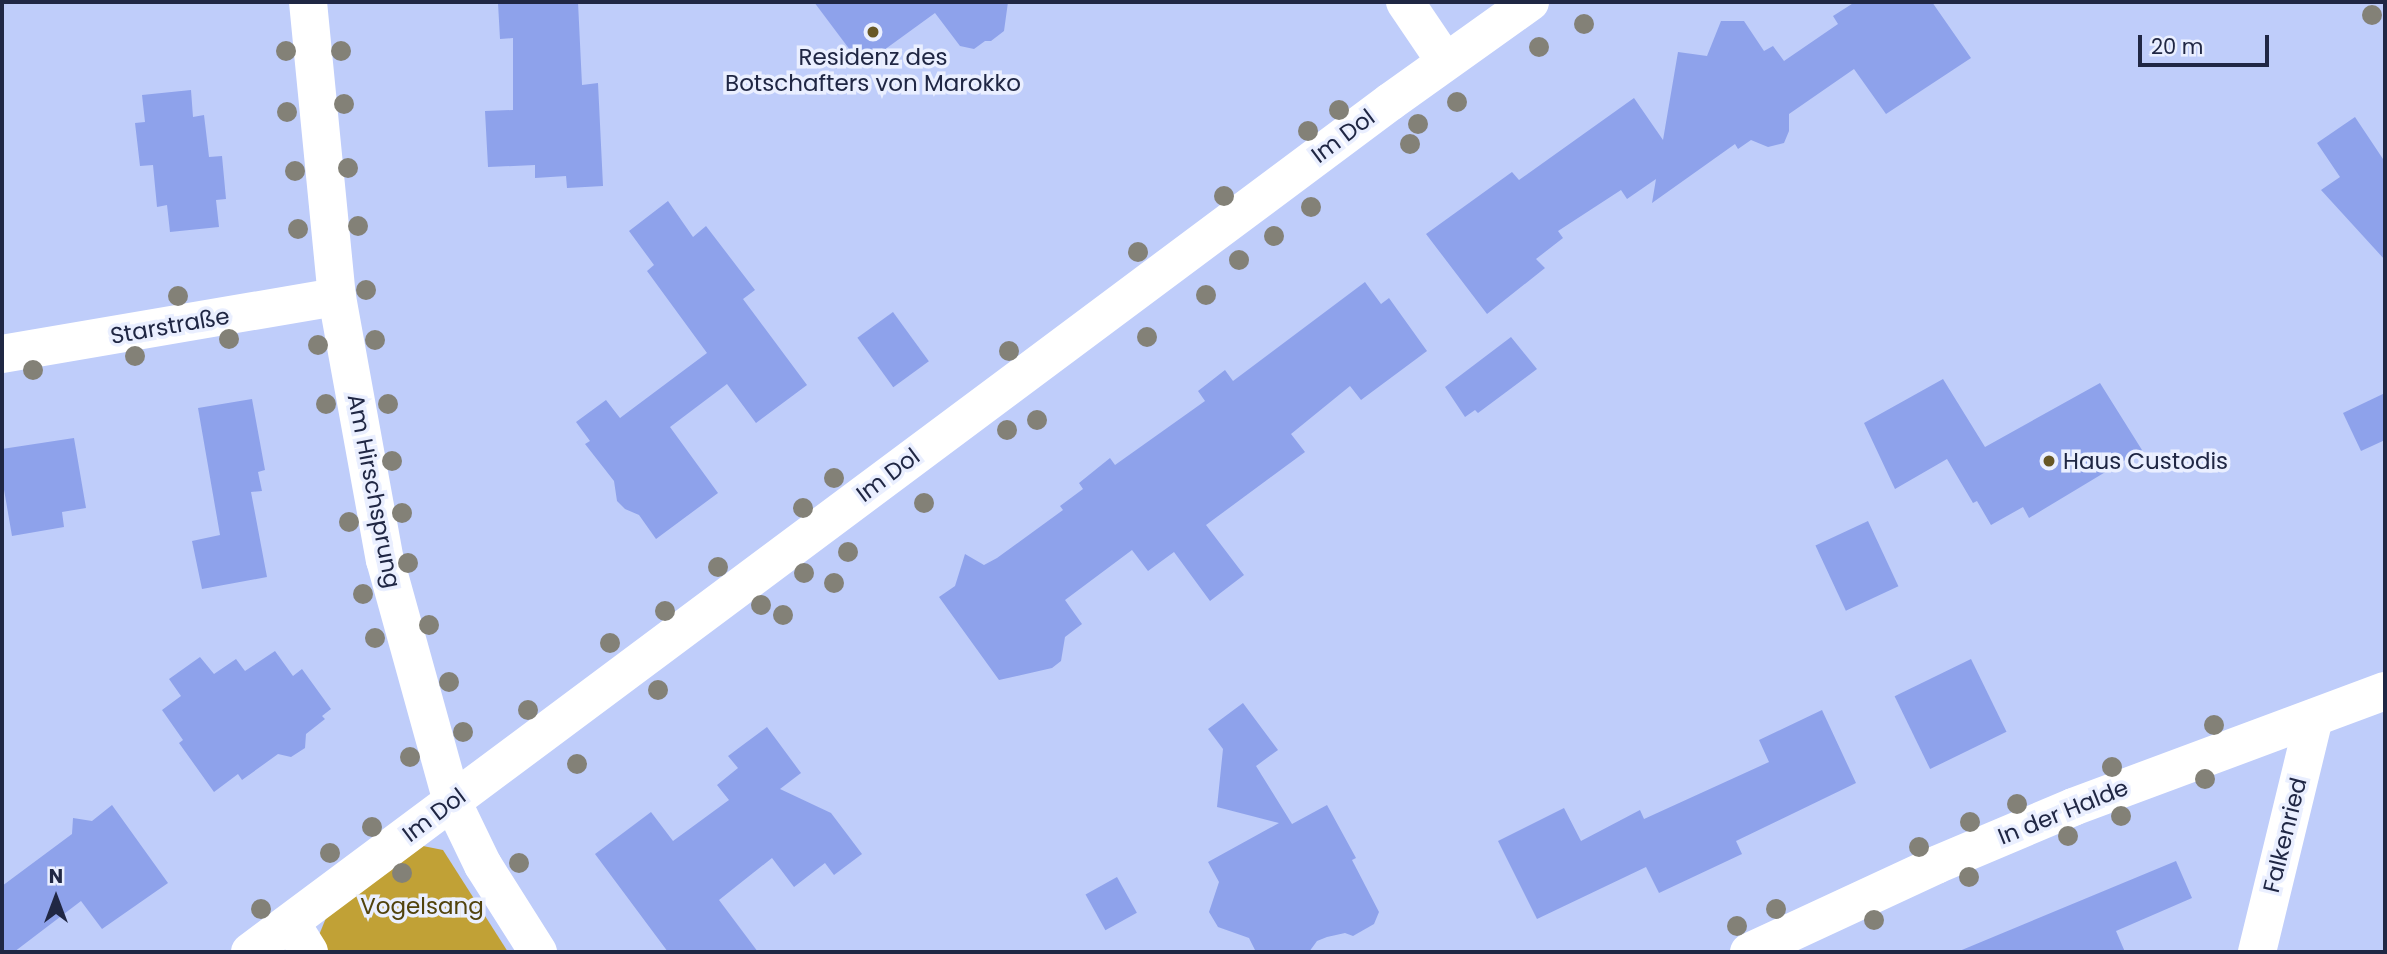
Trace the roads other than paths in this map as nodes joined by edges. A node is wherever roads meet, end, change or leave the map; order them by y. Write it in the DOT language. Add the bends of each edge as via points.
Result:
graph roads {
  1 [pos="308,2"];
  2 [pos="1405,2"];
  3 [pos="1530,2"];
  4 [pos="1445,61"];
  5 [pos="337,297"];
  6 [pos="2,354"];
  7 [pos="2385,691"];
  8 [pos="2314,718"];
  9 [pos="452,802"];
  10 [pos="300,938"];
  11 [pos="250,952"];
  12 [pos="538,952"];
  13 [pos="1749,952"];
  14 [pos="2257,952"];
  1 -- 5 [label="street, Am Hirschsprung"];
  2 -- 4 [label="street"];
  3 -- 4 [label="street, Im Dol"];
  4 -- 9 [label="street, Im Dol"];
  5 -- 6 [label="street, Starstraße"];
  5 -- 9 [label="street, Am Hirschsprung" via="385,560"];
  7 -- 8 [label="street, In der Halde"];
  8 -- 13 [label="street, In der Halde" via="2073,807"];
  8 -- 14 [label="street, Falkenried"];
  9 -- 10 [label="street, Im Dol"];
  9 -- 12 [label="street, Am Hirschsprung" via="483,865"];
  10 -- 11 [label="street, Im Dol"];
}
